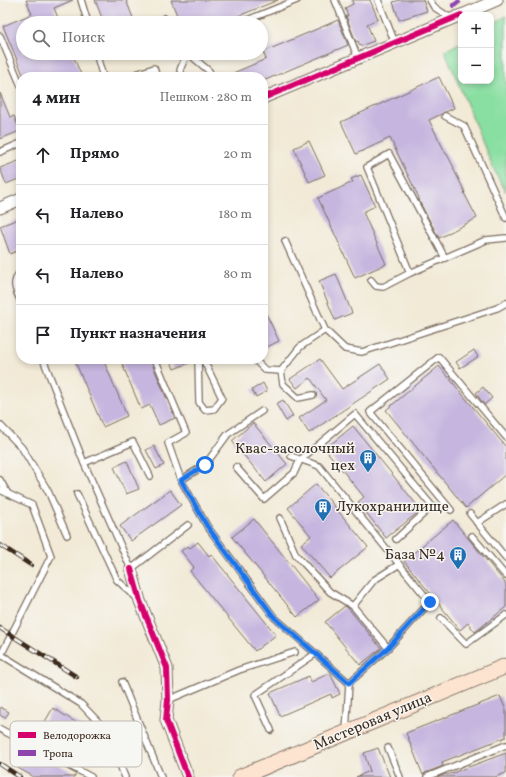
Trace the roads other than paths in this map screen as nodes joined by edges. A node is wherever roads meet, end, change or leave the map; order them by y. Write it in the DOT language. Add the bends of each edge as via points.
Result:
graph roads {
  1 [pos="81,0"];
  2 [pos="297,0"];
  3 [pos="335,0"];
  4 [pos="378,0"];
  5 [pos="430,0"];
  6 [pos="497,0"];
  7 [pos="468,12"];
  8 [pos="86,16"];
  9 [pos="257,16"];
  10 [pos="458,16"];
  11 [pos="0,36"];
  12 [pos="395,43"];
  13 [pos="358,58"];
  14 [pos="98,60"];
  15 [pos="185,60"];
  16 [pos="196,60"];
  17 [pos="102,72"];
  18 [pos="142,72"];
  19 [pos="155,72"];
  20 [pos="181,72"];
  21 [pos="210,72"];
  22 [pos="16,74"];
  23 [pos="268,96"];
  24 [pos="445,116"];
  25 [pos="16,145"];
  26 [pos="0,152"];
  27 [pos="16,201"];
  28 [pos="0,208"];
  29 [pos="506,218"];
  30 [pos="506,238"];
  31 [pos="285,241"];
  32 [pos="445,258"];
  33 [pos="410,273"];
  34 [pos="16,277"];
  35 [pos="370,280"];
  36 [pos="16,290"];
  37 [pos="506,303"];
  38 [pos="325,330"];
  39 [pos="45,364"];
  40 [pos="157,364"];
  41 [pos="198,364"];
  42 [pos="205,364"];
  43 [pos="259,364"];
  44 [pos="281,371"];
  45 [pos="313,395"];
  46 [pos="262,410"];
  47 [pos="0,425"];
  48 [pos="506,436"];
  49 [pos="291,456"];
  50 [pos="300,460"];
  51 [pos="84,463"];
  52 [pos="236,467"];
  53 [pos="150,476"];
  54 [pos="0,480"];
  55 [pos="181,480"];
  56 [pos="0,490"];
  57 [pos="9,494"];
  58 [pos="77,494"];
  59 [pos="506,504"];
  60 [pos="451,510"];
  61 [pos="470,514"];
  62 [pos="280,518"];
  63 [pos="477,523"];
  64 [pos="188,525"];
  65 [pos="67,535"];
  66 [pos="472,536"];
  67 [pos="396,539"];
  68 [pos="506,558"];
  69 [pos="398,565"];
  70 [pos="131,569"];
  71 [pos="506,576"];
  72 [pos="140,601"];
  73 [pos="353,606"];
  74 [pos="506,616"];
  75 [pos="441,618"];
  76 [pos="388,648"];
  77 [pos="295,652"];
  78 [pos="315,654"];
  79 [pos="0,655"];
  80 [pos="506,666"];
  81 [pos="122,682"];
  82 [pos="349,683"];
  83 [pos="168,700"];
  84 [pos="97,721"];
  85 [pos="138,721"];
  86 [pos="0,729"];
  87 [pos="271,730"];
  88 [pos="142,731"];
  89 [pos="346,733"];
  90 [pos="10,734"];
  91 [pos="506,745"];
  92 [pos="388,748"];
  93 [pos="72,767"];
  94 [pos="121,767"];
  95 [pos="91,777"];
  96 [pos="125,777"];
  97 [pos="161,777"];
  98 [pos="188,777"];
  99 [pos="240,777"];
  100 [pos="400,777"];
  101 [pos="427,777"];
  1 -- 8 [label="lane"];
  2 -- 9 [label="lane"];
  3 -- 13 [label="lane"];
  4 -- 12 [label="lane"];
  5 -- 10 [label="lane" via="434,7"];
  6 -- 7 [label="street"];
  10 -- 12 [label="street"];
  11 -- 22 [label="lane"];
  12 -- 13 [label="street"];
  13 -- 23 [label="street"];
  14 -- 17 [label="lane"];
  15 -- 20 [label="lane"];
  16 -- 21 [label="lane"];
  18 -- 19 [label="lane" via="154,68"];
  24 -- 29 [label="lane" via="464,126"];
  25 -- 26 [label="lane"];
  27 -- 28 [label="street"];
  30 -- 32 [label="lane" via="486,240"];
  31 -- 38 [label="lane"];
  32 -- 33 [label="lane"];
  32 -- 33 [label="lane" via="389,154 366,167"];
  33 -- 35 [label="lane" via="383,287 376,286"];
  34 -- 36 [label="lane"];
  37 -- 38 [label="lane" via="362,352 345,349"];
  38 -- 44 [label="lane" via="300,347"];
  39 -- 51 [label="lane"];
  40 -- 55 [label="lane" via="186,433 168,443"];
  41 -- 42 [label="lane" via="199,402 205,410 214,409 222,398"];
  43 -- 44 [label="lane" via="266,370"];
  44 -- 45 [label="lane" via="283,384 298,398"];
  46 -- 55 [label="lane" via="228,434 205,465"];
  47 -- 65 [label="lane" via="22,448 44,485"];
  48 -- 60 [label="lane" via="439,357 370,412"];
  49 -- 50 [label="lane"];
  50 -- 52 [label="lane" via="294,473 264,499"];
  50 -- 67 [label="lane" via="355,414 432,506"];
  50 -- 69 [label="lane" via="318,466"];
  51 -- 53 [label="lane" via="133,442"];
  51 -- 70 [label="lane"];
  54 -- 57 [label="lane"];
  55 -- 78 [label="lane" via="207,526 274,617"];
  56 -- 57 [label="lane"];
  57 -- 79 [label="lane" via="32,505 51,556"];
  58 -- 72 [label="lane" via="117,580"];
  59 -- 63 [label="lane"];
  61 -- 63 [label="lane"];
  62 -- 73 [label="lane" via="296,555 330,592"];
  63 -- 68 [label="lane"];
  64 -- 70 [label="lane"];
  66 -- 71 [label="lane"];
  69 -- 73 [label="lane" via="374,580"];
  69 -- 76 [label="lane" via="430,602"];
  70 -- 72 [label="street"];
  72 -- 83 [label="street" via="167,668"];
  73 -- 76 [label="lane"];
  74 -- 75 [label="lane" via="466,644"];
  76 -- 82 [label="lane"];
  77 -- 83 [label="lane" via="239,670"];
  78 -- 82 [label="lane"];
  78 -- 87 [label="lane" via="255,695"];
  79 -- 84 [label="lane" via="81,704"];
  80 -- 89 [label="main road, Мастеровая улица"];
  81 -- 85 [label="lane"];
  82 -- 89 [label="lane"];
  83 -- 98 [label="street" via="166,720"];
  86 -- 90 [label="lane"];
  88 -- 97 [label="lane"];
  89 -- 99 [label="main road, Мастеровая улица"];
  91 -- 101 [label="lane"];
  92 -- 100 [label="lane"];
  93 -- 95 [label="lane"];
  94 -- 96 [label="lane"];
}
